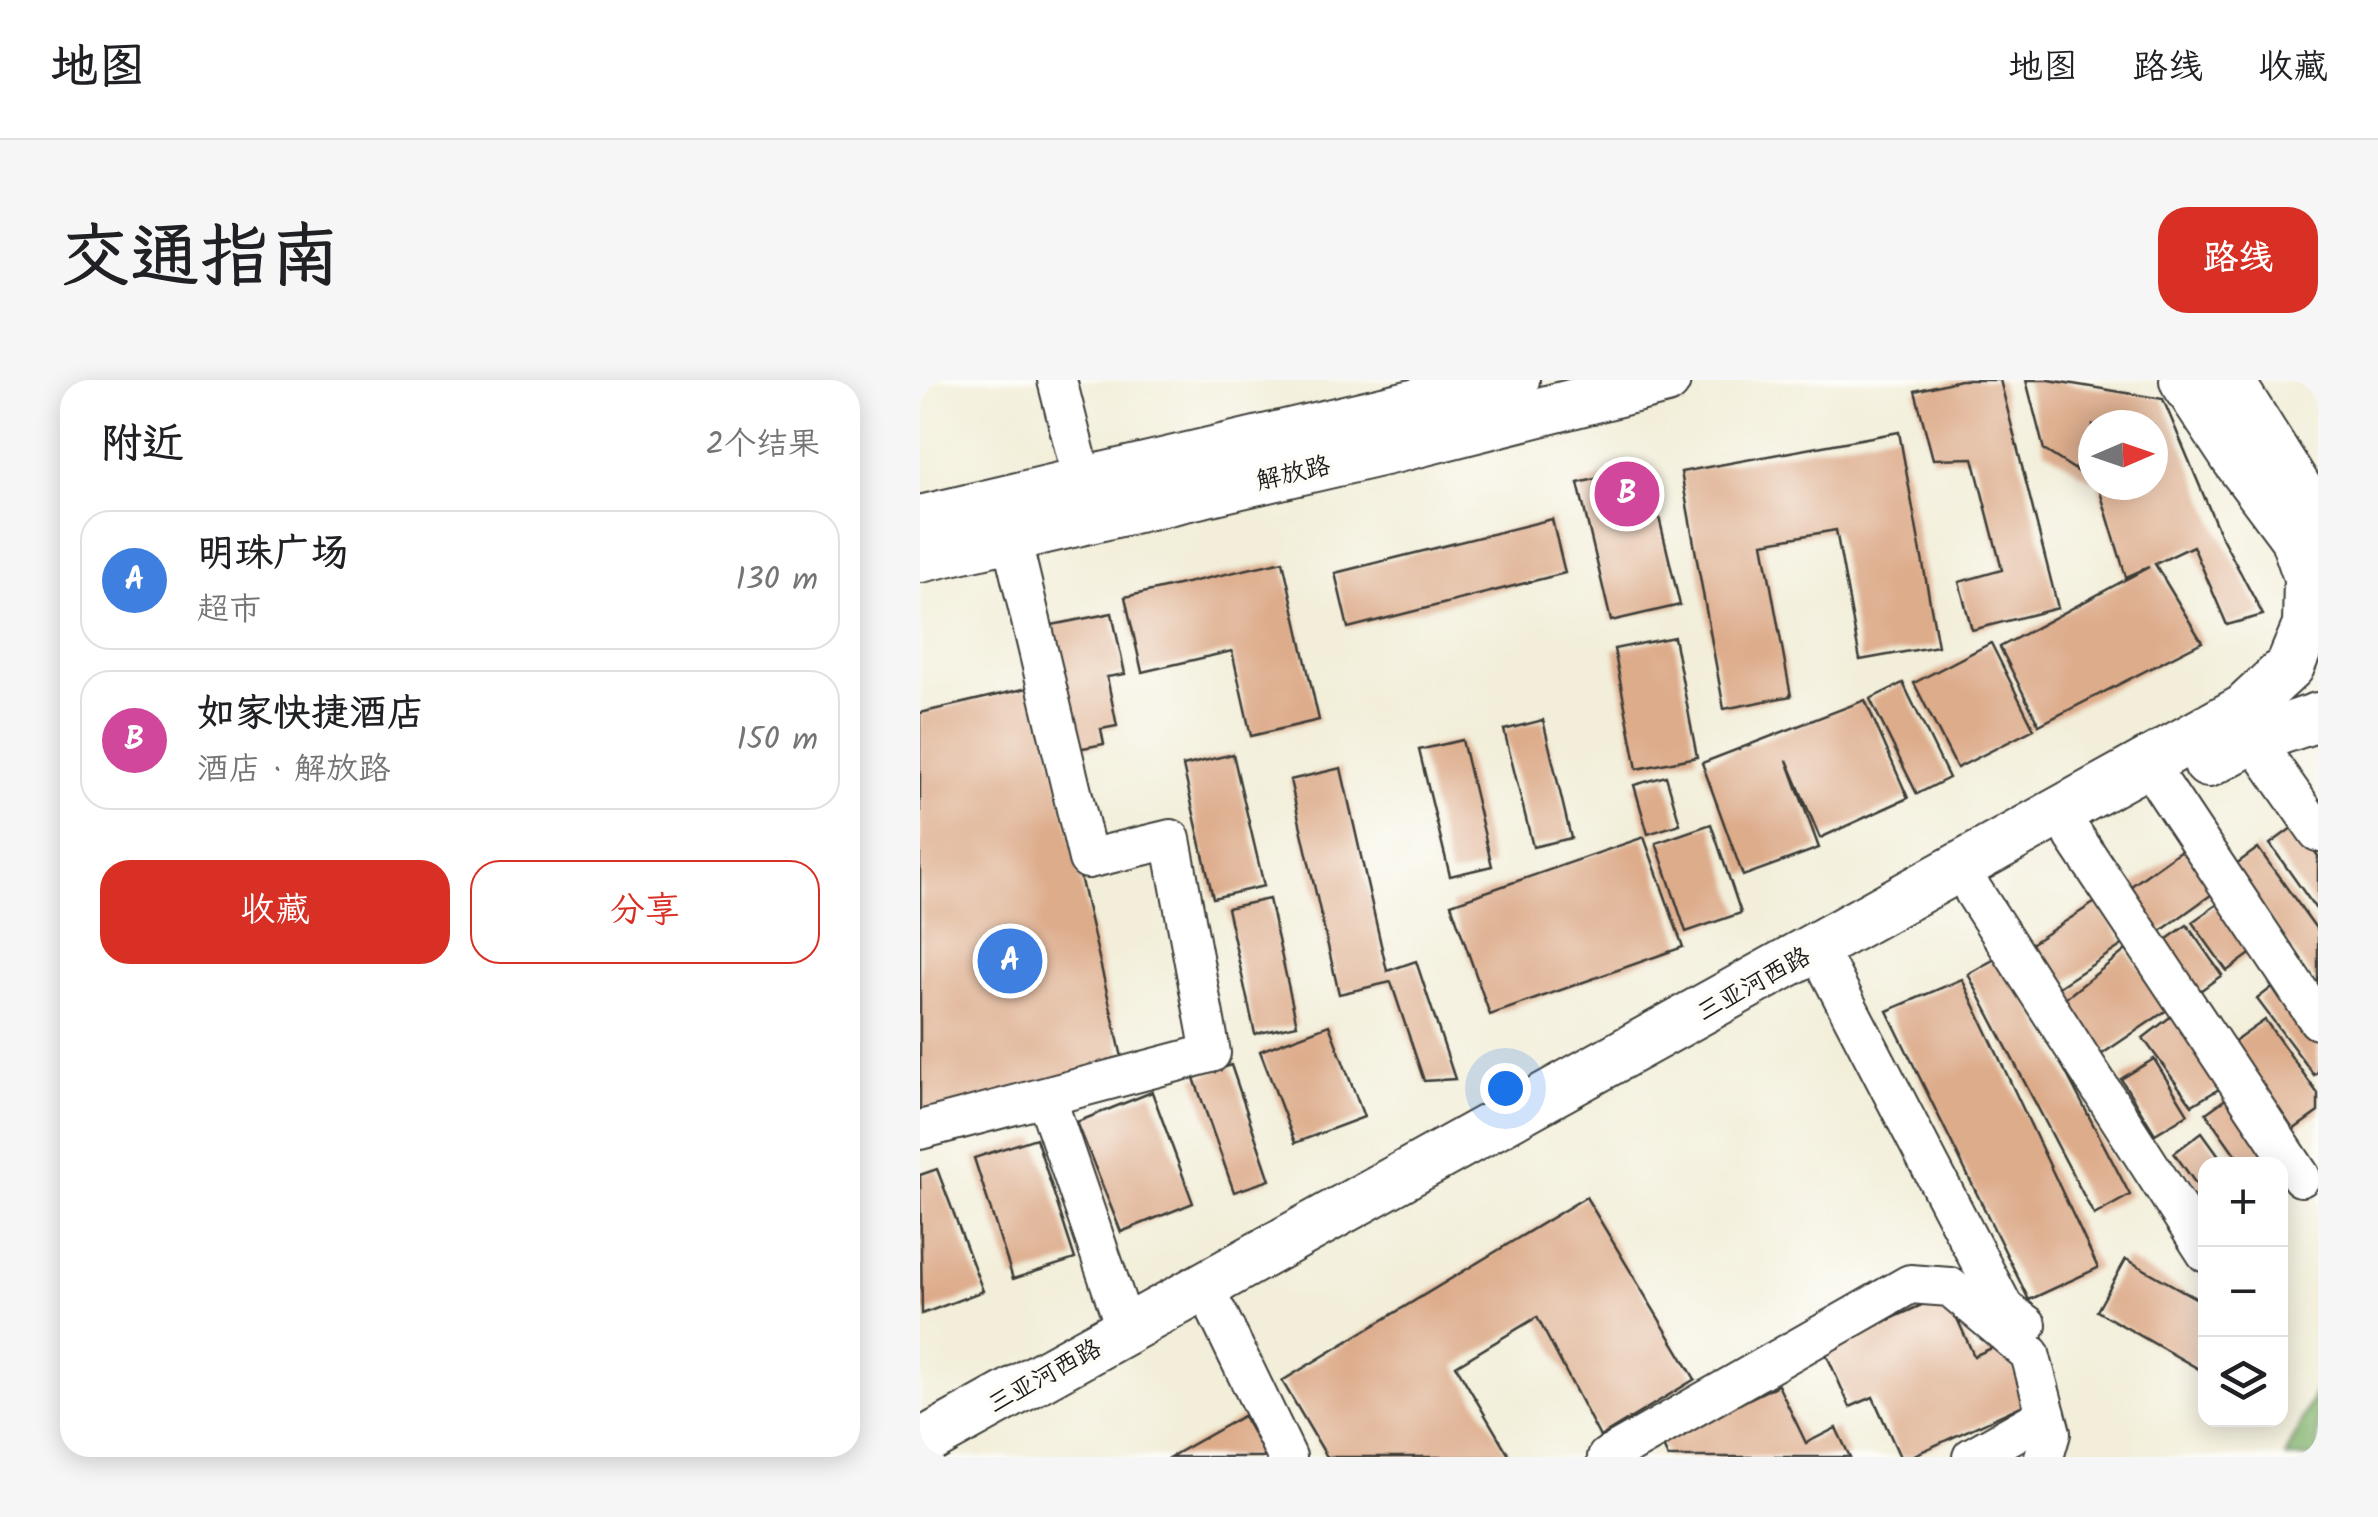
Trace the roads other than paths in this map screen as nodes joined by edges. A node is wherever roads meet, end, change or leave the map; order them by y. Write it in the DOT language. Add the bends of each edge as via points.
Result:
graph roads {
  1 [pos="1057,380"];
  2 [pos="1515,380"];
  3 [pos="1666,380"];
  4 [pos="2184,380"];
  5 [pos="2229,380"];
  6 [pos="1083,482"];
  7 [pos="920,520"];
  8 [pos="2318,521"];
  9 [pos="1011,537"];
  10 [pos="920,558"];
  11 [pos="2318,718"];
  12 [pos="2253,739"];
  13 [pos="2163,787"];
  14 [pos="2318,832"];
  15 [pos="2074,836"];
  16 [pos="1974,892"];
  17 [pos="1829,972"];
  18 [pos="2318,1020"];
  19 [pos="1046,1097"];
  20 [pos="920,1130"];
  21 [pos="2300,1177"];
  22 [pos="2202,1247"];
  23 [pos="1218,1314"];
  24 [pos="1126,1330"];
  25 [pos="2052,1344"];
  26 [pos="2046,1415"];
  27 [pos="920,1444"];
  28 [pos="960,1457"];
  29 [pos="1286,1457"];
  30 [pos="1607,1457"];
  31 [pos="1972,1457"];
  32 [pos="2044,1457"];
  1 -- 6 [label="street"];
  2 -- 6 [label="main road, 解放路"];
  3 -- 9 [label="main road, 解放路"];
  4 -- 24 [label="main road, 三亚河西路" via="2294,538 2308,578 2308,626 2290,666 2244,708"];
  5 -- 8 [label="main road"];
  6 -- 7 [label="main road, 解放路"];
  9 -- 10 [label="main road, 解放路"];
  9 -- 19 [label="street" via="1088,859 1172,840 1211,1053"];
  11 -- 12 [label="main road, 三亚河西路"];
  12 -- 13 [label="main road, 三亚河西路"];
  12 -- 14 [label="street"];
  13 -- 15 [label="main road, 三亚河西路"];
  13 -- 18 [label="street"];
  15 -- 16 [label="main road, 三亚河西路"];
  15 -- 21 [label="street"];
  16 -- 17 [label="main road, 三亚河西路"];
  16 -- 22 [label="street"];
  17 -- 23 [label="main road, 三亚河西路"];
  17 -- 25 [label="street" via="2004,1308"];
  19 -- 20 [label="street"];
  19 -- 24 [label="street"];
  23 -- 28 [label="main road, 三亚河西路"];
  23 -- 29 [label="street"];
  24 -- 27 [label="main road, 三亚河西路"];
  26 -- 30 [label="street" via="2030,1354 1950,1288 1910,1284"];
  26 -- 31 [label="street"];
  26 -- 32 [label="street" via="2051,1434"];
}
